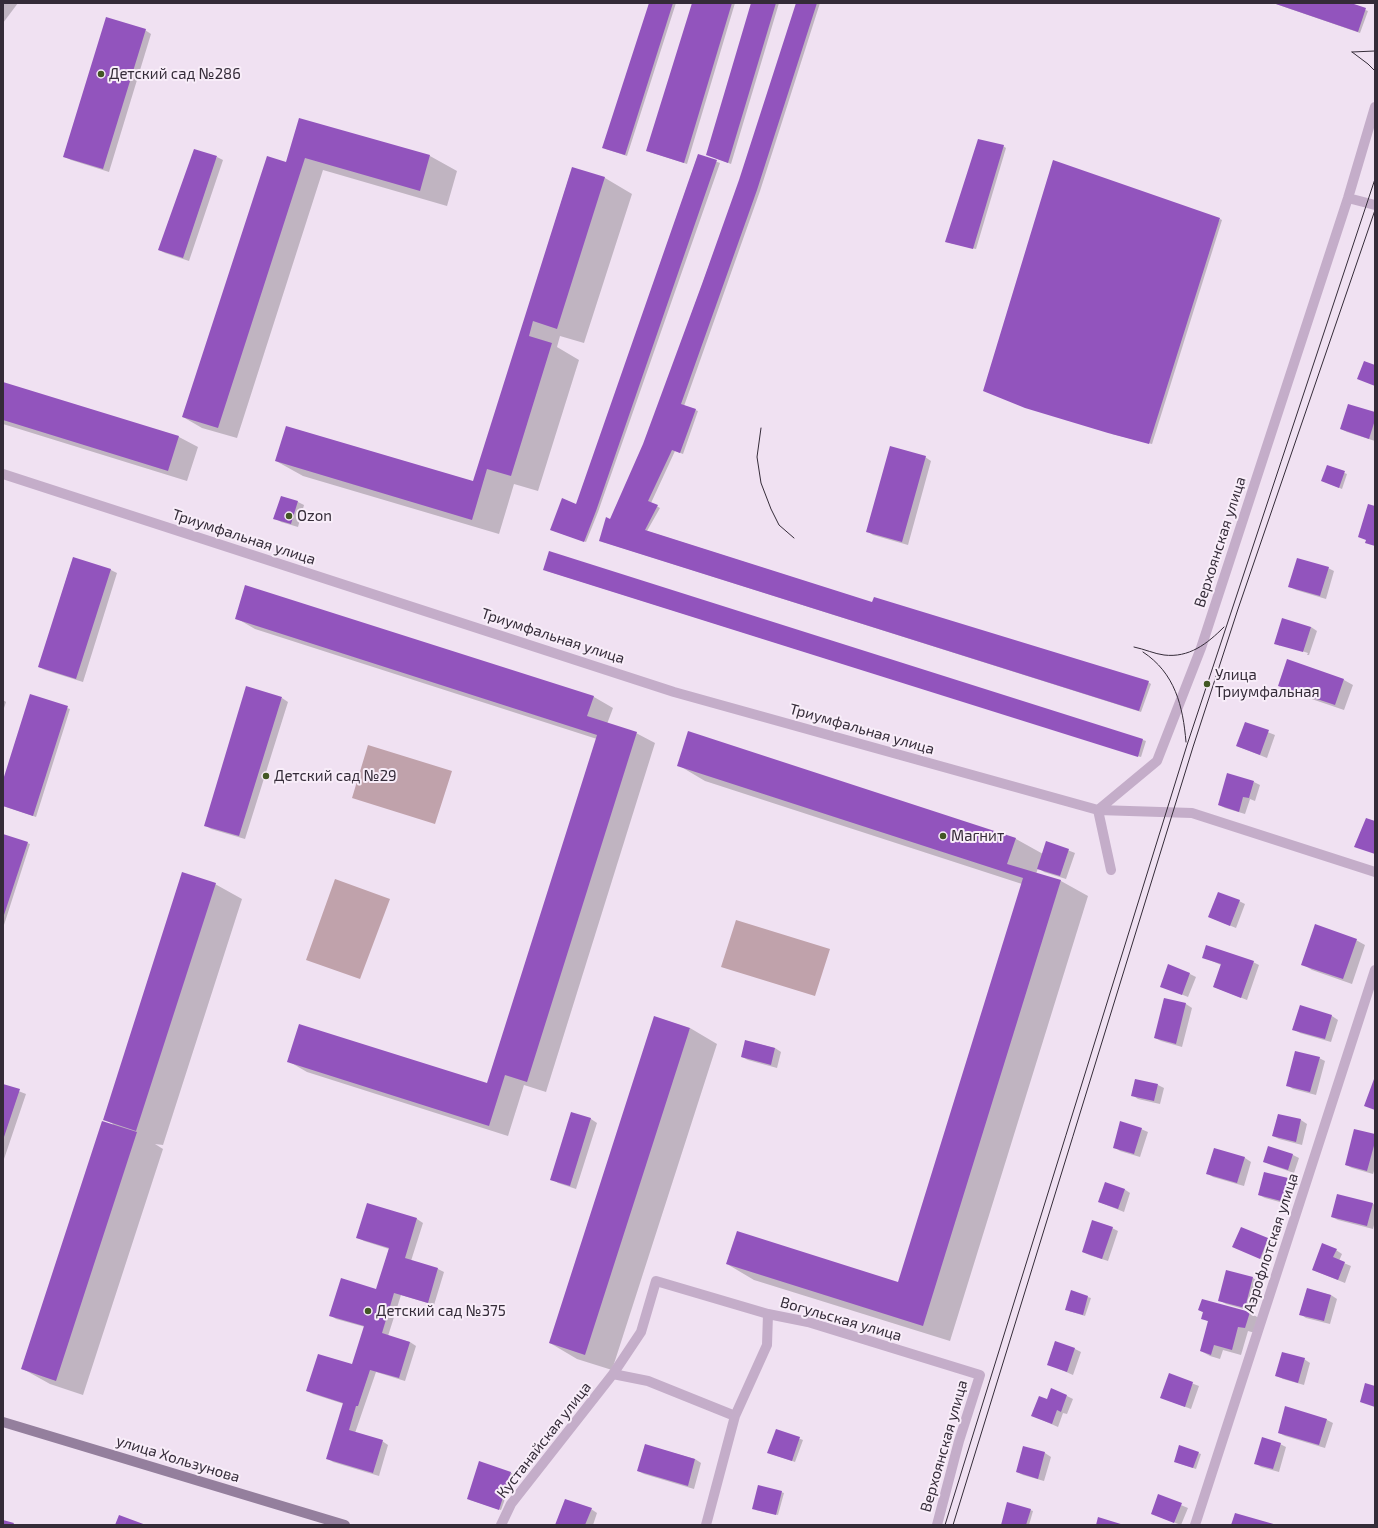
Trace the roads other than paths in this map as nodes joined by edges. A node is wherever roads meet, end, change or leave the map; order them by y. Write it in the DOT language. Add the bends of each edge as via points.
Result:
graph roads {
  1 [pos="1375,106"];
  2 [pos="1348,198"];
  3 [pos="1375,205"];
  4 [pos="3,474"];
  5 [pos="1098,810"];
  6 [pos="1111,870"];
  7 [pos="1375,872"];
  8 [pos="1375,970"];
  9 [pos="768,1314"];
  10 [pos="613,1374"];
  11 [pos="980,1375"];
  12 [pos="735,1416"];
  13 [pos="3,1422"];
  14 [pos="345,1525"];
  15 [pos="501,1525"];
  16 [pos="706,1525"];
  17 [pos="937,1525"];
  18 [pos="1195,1525"];
  1 -- 2 [label="street, Верхоянская улица"];
  2 -- 3 [label="street"];
  2 -- 5 [label="street, Верхоянская улица" via="1201,648 1157,761"];
  4 -- 5 [label="street, Триумфальная улица" via="674,692"];
  5 -- 6 [label="street"];
  5 -- 7 [label="street, Триумфальная улица" via="1192,813"];
  8 -- 18 [label="street, Аэрофлотская улица"];
  9 -- 10 [label="street, Кустанайская улица" via="656,1281 641,1332"];
  9 -- 11 [label="street, Вогульская улица" via="808,1322"];
  9 -- 12 [label="street, Вогульская улица" via="767,1345"];
  10 -- 12 [label="street" via="648,1381"];
  10 -- 15 [label="street, Кустанайская улица" via="511,1504"];
  11 -- 17 [label="street, Верхоянская улица"];
  12 -- 16 [label="street, Вогульская улица"];
  13 -- 14 [label="street, улица Хользунова"];
}
